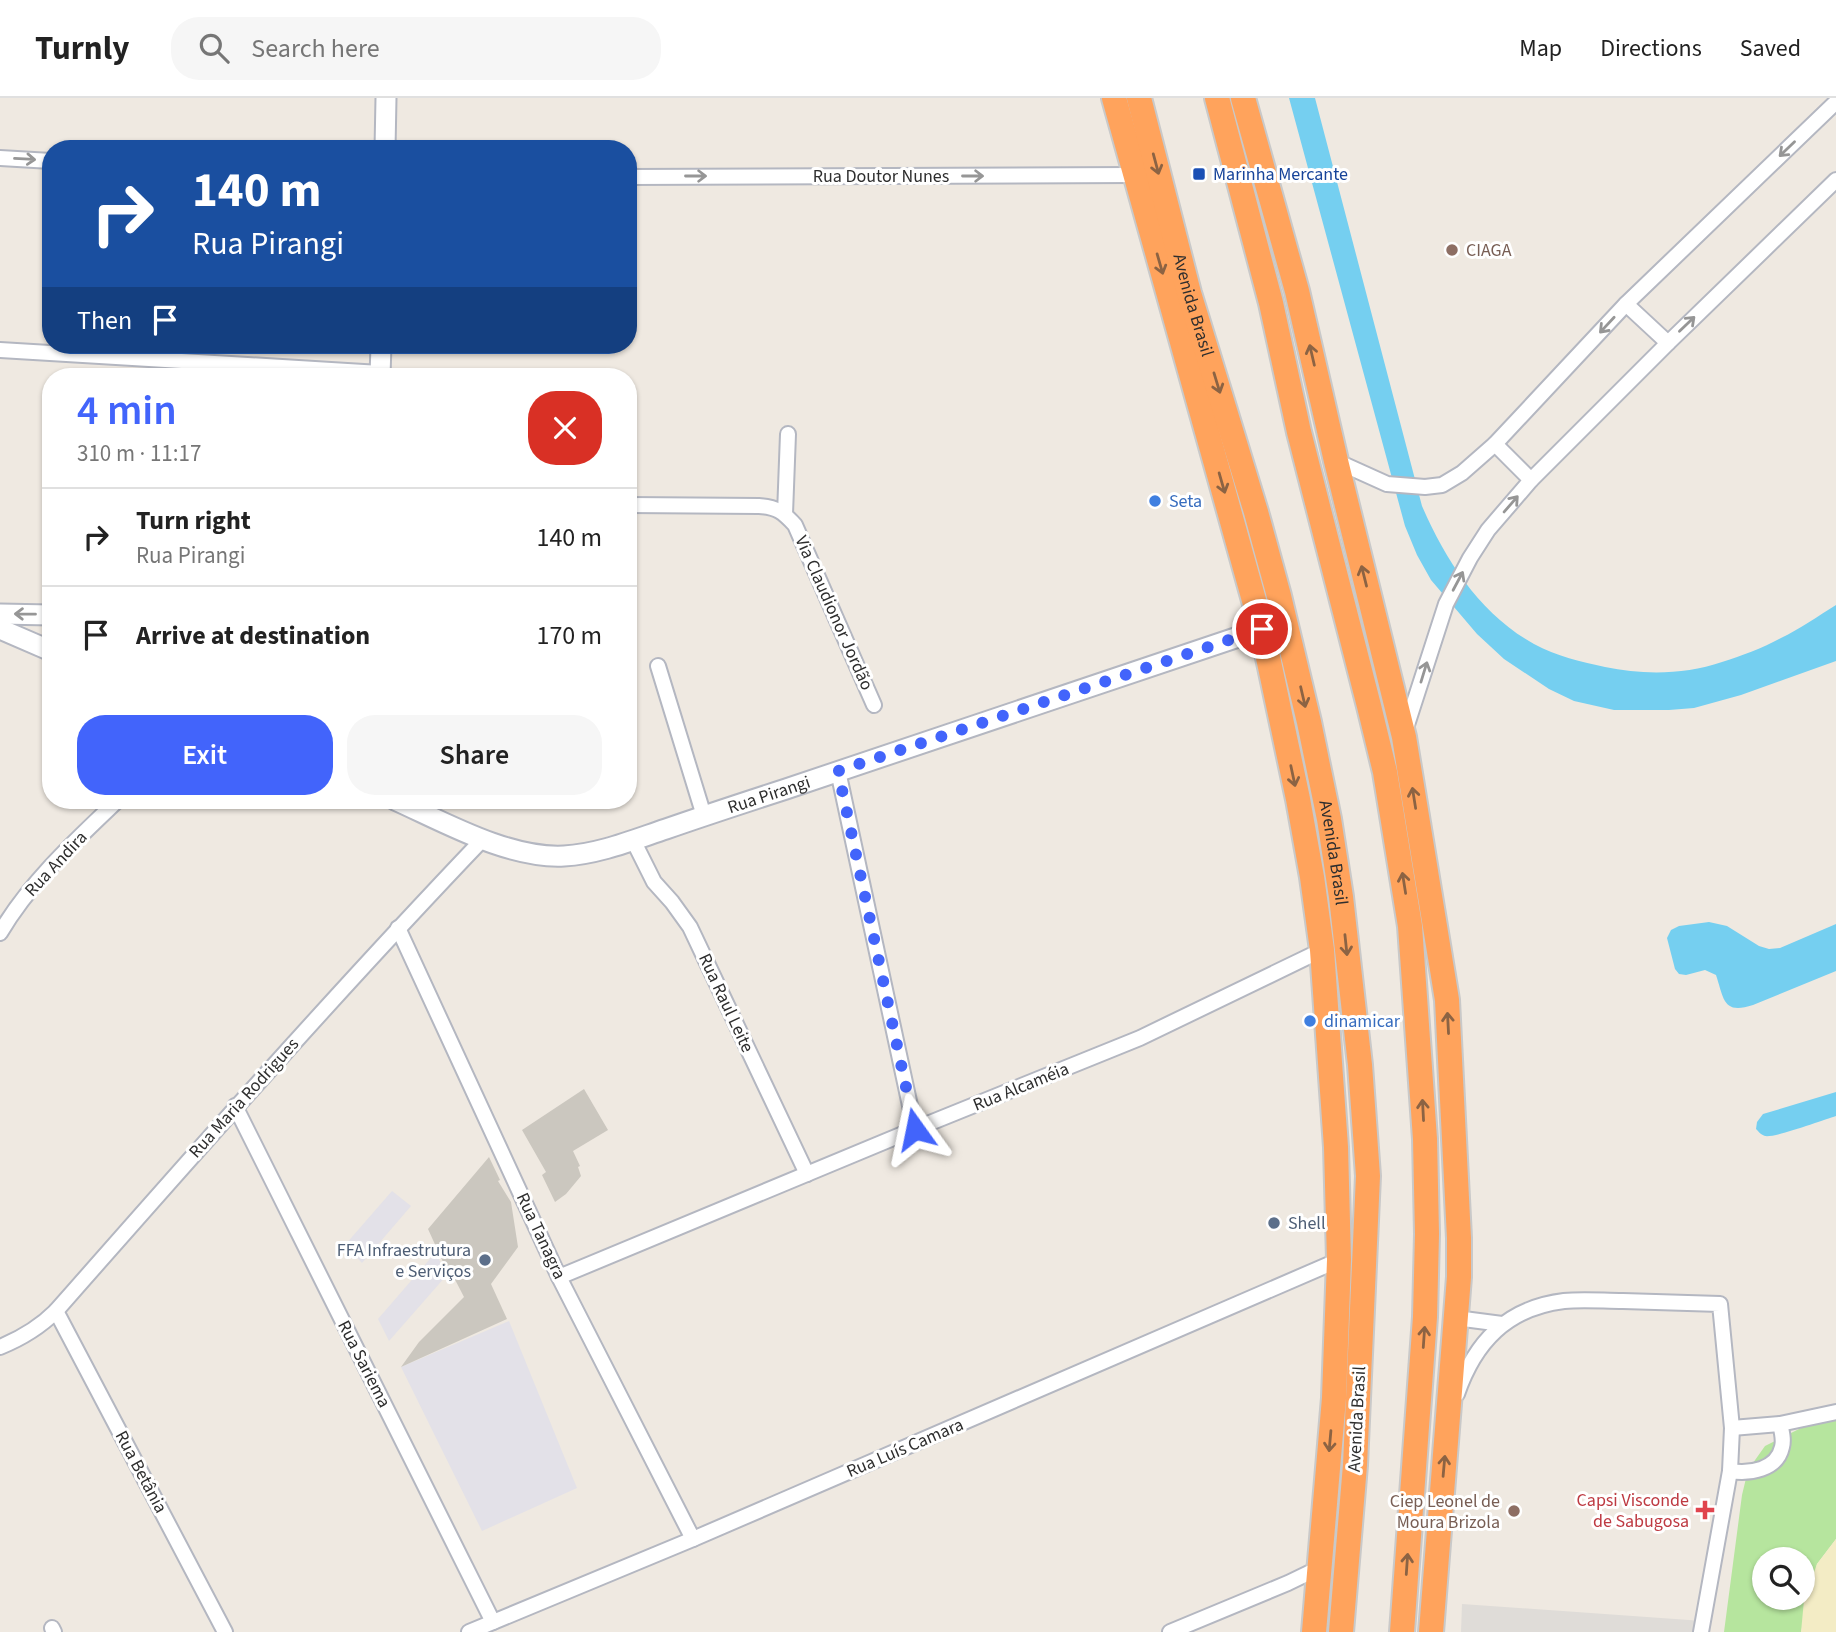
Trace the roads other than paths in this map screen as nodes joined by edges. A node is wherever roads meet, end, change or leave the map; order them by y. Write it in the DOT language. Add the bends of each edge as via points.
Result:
graph roads {
  1 [pos="386,98"];
  2 [pos="1114,98"];
  3 [pos="1139,98"];
  4 [pos="1217,98"];
  5 [pos="1243,98"];
  6 [pos="1836,102"];
  7 [pos="385,140"];
  8 [pos="0,158"];
  9 [pos="42,160"];
  10 [pos="1135,175"];
  11 [pos="637,177"];
  12 [pos="1836,180"];
  13 [pos="1626,304"];
  14 [pos="1668,343"];
  15 [pos="0,350"];
  16 [pos="42,353"];
  17 [pos="61,354"];
  18 [pos="274,368"];
  19 [pos="788,434"];
  20 [pos="1495,444"];
  21 [pos="1336,461"];
  22 [pos="1531,480"];
  23 [pos="637,505"];
  24 [pos="785,514"];
  25 [pos="0,614"];
  26 [pos="42,615"];
  27 [pos="0,629"];
  28 [pos="1262,629"];
  29 [pos="42,647"];
  30 [pos="658,666"];
  31 [pos="874,705"];
  32 [pos="1404,737"];
  33 [pos="838,771"];
  34 [pos="109,809"];
  35 [pos="415,809"];
  36 [pos="704,816"];
  37 [pos="483,839"];
  38 [pos="633,840"];
  39 [pos="398,928"];
  40 [pos="0,933"];
  41 [pos="1322,950"];
  42 [pos="235,1106"];
  43 [pos="915,1129"];
  44 [pos="807,1174"];
  45 [pos="1339,1259"];
  46 [pos="559,1277"];
  47 [pos="56,1311"];
  48 [pos="1456,1318"];
  49 [pos="1502,1324"];
  50 [pos="0,1347"];
  51 [pos="1836,1412"];
  52 [pos="1780,1424"];
  53 [pos="1732,1428"];
  54 [pos="1447,1430"];
  55 [pos="1355,1465"];
  56 [pos="1730,1471"];
  57 [pos="693,1539"];
  58 [pos="1320,1568"];
  59 [pos="493,1622"];
  60 [pos="225,1632"];
  61 [pos="469,1632"];
  62 [pos="1170,1632"];
  63 [pos="1314,1632"];
  64 [pos="1341,1632"];
  65 [pos="1402,1632"];
  66 [pos="1431,1632"];
  67 [pos="1701,1632"];
  1 -- 7 [label="street"];
  2 -- 10 [label="highway, Avenida Brasil"];
  3 -- 55 [label="highway, Avenida Brasil, one-way" via="1189,293 1279,596 1329,819 1360,1065 1368,1176"];
  65 -- 4 [label="highway, one-way" via="1426,1317 1427,1234 1410,926 1373,719"];
  21 -- 5 [label="highway, one-way" via="1297,291"];
  6 -- 13 [label="street, one-way"];
  8 -- 9 [label="street, one-way"];
  11 -- 10 [label="street, Rua Doutor Nunes, one-way"];
  10 -- 28 [label="highway, Avenida Brasil, one-way"];
  14 -- 12 [label="street, one-way"];
  13 -- 14 [label="street"];
  13 -- 20 [label="street, one-way"];
  14 -- 22 [label="street"];
  15 -- 16 [label="street"];
  17 -- 18 [label="street"];
  19 -- 24 [label="street"];
  20 -- 21 [label="street" via="1462,473 1442,485 1425,487 1387,484"];
  20 -- 22 [label="street"];
  32 -- 21 [label="highway, one-way"];
  32 -- 22 [label="street, one-way" via="1446,604 1488,530"];
  23 -- 24 [label="street" via="760,506"];
  24 -- 31 [label="street, Via Claudionor Jordão" via="795,525"];
  26 -- 25 [label="street, one-way"];
  27 -- 29 [label="street"];
  28 -- 33 [label="street, Rua Pirangi"];
  28 -- 41 [label="highway, Avenida Brasil, one-way" via="1300,812"];
  30 -- 36 [label="street"];
  48 -- 32 [label="highway, one-way" via="1459,1238 1447,1000"];
  33 -- 36 [label="street, Rua Pirangi"];
  33 -- 43 [label="street"];
  34 -- 40 [label="street, Rua Andira" via="61,855"];
  35 -- 37 [label="street, Rua Pirangi"];
  36 -- 38 [label="street, Rua Pirangi"];
  37 -- 38 [label="street, Rua Pirangi" via="509,849 562,856"];
  37 -- 39 [label="street, Rua Maria Rodrigues"];
  38 -- 44 [label="street, Rua Raul Leite" via="653,882 690,927"];
  39 -- 42 [label="street, Rua Maria Rodrigues"];
  39 -- 46 [label="street, Rua Tanagra"];
  41 -- 43 [label="street, Rua Alcaméia" via="1140,1038"];
  41 -- 45 [label="highway, Avenida Brasil"];
  41 -- 55 [label="highway" via="1342,1035 1350,1152 1348,1408"];
  42 -- 47 [label="street, Rua Maria Rodrigues"];
  42 -- 59 [label="street, Rua Sariema"];
  43 -- 44 [label="street, Rua Alcaméia"];
  44 -- 46 [label="street, Rua Alcaméia"];
  45 -- 57 [label="street, Rua Luís Camara"];
  45 -- 58 [label="highway, Avenida Brasil, one-way" via="1334,1398"];
  46 -- 57 [label="street, Rua Tanagra"];
  47 -- 50 [label="street, Rua Maria Rodrigues" via="41,1326"];
  47 -- 60 [label="street, Rua Betânia"];
  48 -- 49 [label="street"];
  48 -- 54 [label="highway"];
  49 -- 53 [label="street" via="1532,1309 1565,1301 1720,1304"];
  49 -- 54 [label="street" via="1467,1368"];
  51 -- 52 [label="street"];
  52 -- 53 [label="street"];
  52 -- 56 [label="street" via="1783,1446 1771,1465 1751,1472"];
  53 -- 56 [label="street"];
  66 -- 54 [label="highway, one-way"];
  55 -- 64 [label="highway, Avenida Brasil"];
  56 -- 67 [label="street"];
  57 -- 59 [label="street, Rua Luís Camara"];
  58 -- 62 [label="street"];
  58 -- 63 [label="highway, Avenida Brasil"];
  59 -- 61 [label="street, Rua Luís Camara"];
}
